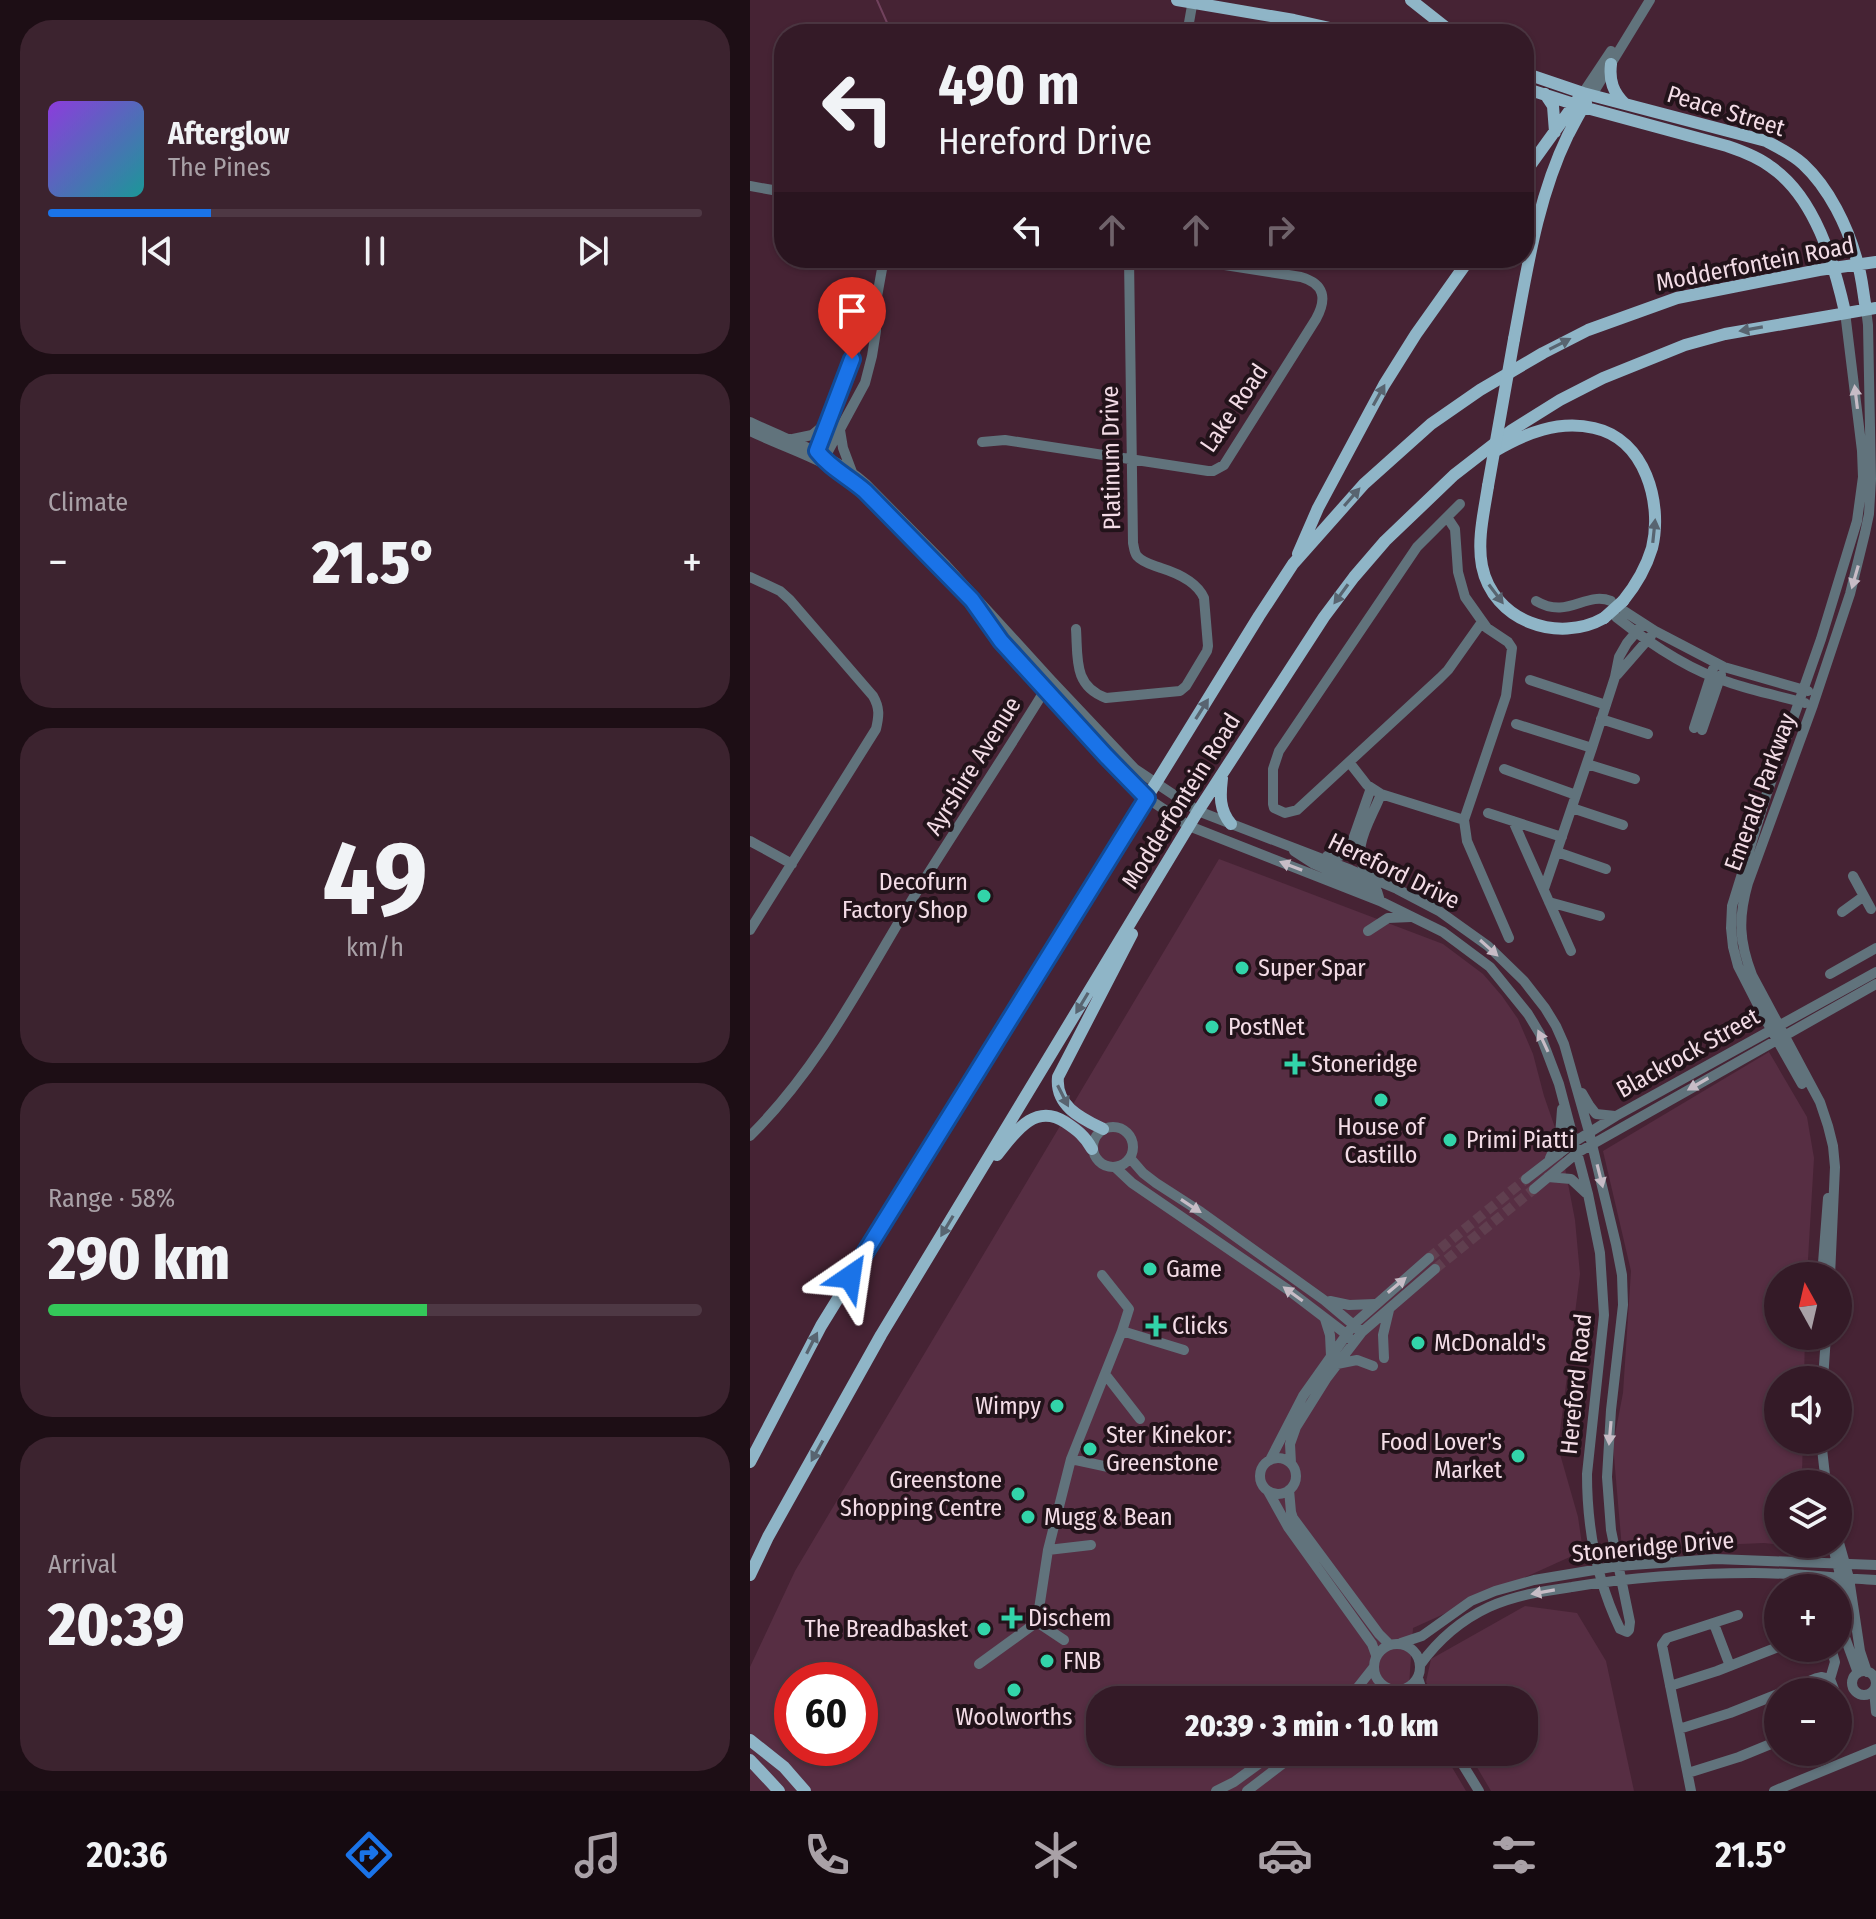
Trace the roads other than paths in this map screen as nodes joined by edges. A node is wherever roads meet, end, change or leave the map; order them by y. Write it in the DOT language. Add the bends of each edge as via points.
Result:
graph roads {
  1 [pos="1177,0"];
  2 [pos="1411,0"];
  3 [pos="1642,0"];
  4 [pos="1650,0"];
  5 [pos="1192,1"];
  6 [pos="1189,24"];
  7 [pos="1312,24"];
  8 [pos="1441,24"];
  9 [pos="1611,64"];
  10 [pos="1534,76"];
  11 [pos="1534,91"];
  12 [pos="1545,94"];
  13 [pos="1587,94"];
  14 [pos="1625,104"];
  15 [pos="1578,106"];
  16 [pos="1555,132"];
  17 [pos="1534,160"];
  18 [pos="750,186"];
  19 [pos="774,190"];
  20 [pos="1534,239"];
  21 [pos="1876,262"];
  22 [pos="1858,264"];
  23 [pos="882,268"];
  24 [pos="1129,268"];
  25 [pos="1241,268"];
  26 [pos="1463,268"];
  27 [pos="1527,268"];
  28 [pos="1835,268"];
  29 [pos="876,302"];
  30 [pos="1871,309"];
  31 [pos="1845,312"];
  32 [pos="750,422"];
  33 [pos="827,422"];
  34 [pos="840,428"];
  35 [pos="750,431"];
  36 [pos="786,440"];
  37 [pos="982,442"];
  38 [pos="820,457"];
  39 [pos="1130,460"];
  40 [pos="852,472"];
  41 [pos="1454,475"];
  42 [pos="1460,504"];
  43 [pos="1447,517"];
  44 [pos="1293,564"];
  45 [pos="750,577"];
  46 [pos="1536,601"];
  47 [pos="1611,608"];
  48 [pos="1482,622"];
  49 [pos="1639,628"];
  50 [pos="1076,629"];
  51 [pos="1655,631"];
  52 [pos="1647,641"];
  53 [pos="1719,665"];
  54 [pos="1615,677"];
  55 [pos="1715,677"];
  56 [pos="1530,680"];
  57 [pos="1048,684"];
  58 [pos="1804,690"];
  59 [pos="1817,694"];
  60 [pos="1800,702"];
  61 [pos="1606,705"];
  62 [pos="1813,705"];
  63 [pos="1601,719"];
  64 [pos="1516,724"];
  65 [pos="1698,729"];
  66 [pos="1648,734"];
  67 [pos="1592,748"];
  68 [pos="1349,762"];
  69 [pos="1587,764"];
  70 [pos="1504,769"];
  71 [pos="1222,774"];
  72 [pos="1635,779"];
  73 [pos="1156,784"];
  74 [pos="1376,791"];
  75 [pos="1576,795"];
  76 [pos="1147,798"];
  77 [pos="1572,808"];
  78 [pos="1198,811"];
  79 [pos="1488,813"];
  80 [pos="1464,820"];
  81 [pos="1513,821"];
  82 [pos="1231,824"];
  83 [pos="1623,825"];
  84 [pos="1189,826"];
  85 [pos="1562,837"];
  86 [pos="750,841"];
  87 [pos="1287,844"];
  88 [pos="1557,852"];
  89 [pos="1313,854"];
  90 [pos="792,864"];
  91 [pos="1606,869"];
  92 [pos="1853,876"];
  93 [pos="1373,879"];
  94 [pos="1544,889"];
  95 [pos="1864,896"];
  96 [pos="1144,901"];
  97 [pos="1380,901"];
  98 [pos="1549,902"];
  99 [pos="1874,911"];
  100 [pos="1842,912"];
  101 [pos="1600,916"];
  102 [pos="1417,918"];
  103 [pos="750,930"];
  104 [pos="1368,931"];
  105 [pos="1509,938"];
  106 [pos="1876,948"];
  107 [pos="1571,951"];
  108 [pos="1876,972"];
  109 [pos="1830,974"];
  110 [pos="1876,984"];
  111 [pos="1778,1032"];
  112 [pos="1569,1062"];
  113 [pos="1559,1084"];
  114 [pos="772,1114"];
  115 [pos="1616,1116"];
  116 [pos="750,1129"];
  117 [pos="1103,1129"];
  118 [pos="1589,1132"];
  119 [pos="750,1136"];
  120 [pos="1592,1144"];
  121 [pos="1576,1148"];
  122 [pos="1092,1149"];
  123 [pos="1130,1158"];
  124 [pos="1549,1160"];
  125 [pos="1115,1167"];
  126 [pos="1548,1177"];
  127 [pos="1526,1179"];
  128 [pos="1534,1189"];
  129 [pos="967,1192"];
  130 [pos="1588,1194"];
  131 [pos="1429,1258"];
  132 [pos="1823,1262"];
  133 [pos="1831,1262"];
  134 [pos="1435,1269"];
  135 [pos="1102,1275"];
  136 [pos="1324,1300"];
  137 [pos="1375,1304"];
  138 [pos="1389,1308"];
  139 [pos="1325,1318"];
  140 [pos="1358,1328"];
  141 [pos="1122,1331"];
  142 [pos="1350,1338"];
  143 [pos="1184,1350"];
  144 [pos="1384,1358"];
  145 [pos="1334,1360"];
  146 [pos="1373,1366"];
  147 [pos="1105,1374"];
  148 [pos="1140,1419"];
  149 [pos="1071,1459"];
  150 [pos="1270,1460"];
  151 [pos="750,1462"];
  152 [pos="1291,1463"];
  153 [pos="1113,1468"];
  154 [pos="1289,1490"];
  155 [pos="1268,1491"];
  156 [pos="1091,1545"];
  157 [pos="1048,1550"];
  158 [pos="1839,1558"];
  159 [pos="1841,1558"];
  160 [pos="1842,1564"];
  161 [pos="1876,1565"];
  162 [pos="1618,1566"];
  163 [pos="1599,1569"];
  164 [pos="1775,1574"];
  165 [pos="1844,1574"];
  166 [pos="750,1575"];
  167 [pos="1852,1578"];
  168 [pos="1620,1579"];
  169 [pos="1876,1580"];
  170 [pos="1602,1581"];
  171 [pos="1582,1585"];
  172 [pos="1607,1602"];
  173 [pos="1738,1615"];
  174 [pos="1037,1622"];
  175 [pos="1714,1624"];
  176 [pos="1620,1629"];
  177 [pos="1064,1640"];
  178 [pos="1401,1643"];
  179 [pos="1389,1644"];
  180 [pos="1852,1651"];
  181 [pos="1764,1653"];
  182 [pos="1376,1655"];
  183 [pos="979,1664"];
  184 [pos="1420,1665"];
  185 [pos="1730,1666"];
  186 [pos="1373,1668"];
  187 [pos="1418,1678"];
  188 [pos="1867,1683"];
  189 [pos="1359,1686"];
  190 [pos="1386,1686"];
  191 [pos="1409,1686"];
  192 [pos="1420,1686"];
  193 [pos="1670,1686"];
  194 [pos="1764,1699"];
  195 [pos="1876,1712"];
  196 [pos="1679,1729"];
  197 [pos="750,1740"];
  198 [pos="1764,1747"];
  199 [pos="1876,1749"];
  200 [pos="750,1760"];
  201 [pos="1256,1766"];
  202 [pos="1280,1766"];
  203 [pos="1464,1766"];
  204 [pos="1688,1773"];
  205 [pos="779,1791"];
  206 [pos="805,1791"];
  207 [pos="1216,1791"];
  208 [pos="1247,1791"];
  209 [pos="1479,1791"];
  210 [pos="1691,1791"];
  211 [pos="1774,1791"];
  1 -- 5 [label="main road"];
  2 -- 8 [label="main road"];
  3 -- 13 [label="street"];
  4 -- 9 [label="street"];
  5 -- 6 [label="street"];
  5 -- 7 [label="main road"];
  9 -- 13 [label="street"];
  9 -- 14 [label="main road" via="1613,88"];
  10 -- 13 [label="main road, Peace Street"];
  11 -- 12 [label="main road, Peace Street"];
  12 -- 15 [label="main road, Peace Street"];
  12 -- 16 [label="main road" via="1553,106"];
  13 -- 14 [label="main road, Peace Street"];
  13 -- 15 [label="main road"];
  14 -- 22 [label="main road, Peace Street" via="1786,151 1818,181"];
  15 -- 16 [label="main road"];
  15 -- 20 [label="main road, one-way, bridge" via="1552,170"];
  15 -- 28 [label="main road, Peace Street" via="1727,146 1771,166 1803,201"];
  16 -- 17 [label="main road"];
  18 -- 19 [label="street"];
  21 -- 22 [label="main road, Modderfontein Road"];
  22 -- 28 [label="main road, Modderfontein Road"];
  22 -- 30 [label="main road, Peace Street"];
  23 -- 29 [label="street"];
  24 -- 39 [label="street, Platinum Drive"];
  25 -- 39 [label="street, Lake Road" via="1309,279 1319,287 1323,301 1316,319 1224,465 1208,471"];
  44 -- 26 [label="main road, one-way" via="1384,385"];
  27 -- 47 [label="main road, one-way, bridge" via="1488,486 1480,539 1482,567 1503,604 1547,629 1582,628"];
  28 -- 31 [label="main road, Peace Street"];
  44 -- 28 [label="main road, Modderfontein Road, one-way" via="1364,484 1431,424 1543,353 1588,330 1677,298"];
  29 -- 33 [label="street"];
  29 -- 34 [label="street" via="869,370"];
  30 -- 31 [label="main road, Modderfontein Road"];
  30 -- 59 [label="street, Emerald Parkway, one-way" via="1869,514"];
  31 -- 41 [label="main road, Modderfontein Road, one-way" via="1725,334 1643,361 1560,400"];
  58 -- 31 [label="street, Emerald Parkway, one-way" via="1861,500 1862,451"];
  32 -- 36 [label="street, Hereford Drive"];
  33 -- 36 [label="street" via="812,435"];
  33 -- 38 [label="street"];
  34 -- 38 [label="street"];
  34 -- 40 [label="street"];
  35 -- 38 [label="street, Hereford Drive"];
  36 -- 38 [label="street, Hereford Drive"];
  37 -- 39 [label="street, Lake Road" via="1005,440"];
  38 -- 40 [label="street, Hereford Drive"];
  38 -- 57 [label="street, Hereford Drive" via="865,491 972,600 1001,641"];
  39 -- 50 [label="street, Platinum Drive" via="1134,550 1147,563 1170,570 1202,592 1207,651 1180,691 1106,698 1081,678"];
  40 -- 57 [label="street, Hereford Drive" via="946,565"];
  47 -- 41 [label="main road, one-way" via="1647,563 1655,519 1646,474 1621,442 1598,428 1578,425 1536,430"];
  41 -- 71 [label="main road, Modderfontein Road, one-way" via="1354,577"];
  42 -- 43 [label="street"];
  43 -- 48 [label="street" via="1455,529 1460,580"];
  43 -- 68 [label="street" via="1417,547 1279,751 1273,769 1274,808 1285,813 1297,810"];
  73 -- 44 [label="main road, Modderfontein Road, one-way"];
  45 -- 90 [label="street" via="790,600 878,705 876,729"];
  46 -- 47 [label="street" via="1559,608"];
  47 -- 49 [label="street"];
  48 -- 68 [label="street" via="1448,670"];
  48 -- 80 [label="street" via="1511,645 1511,660 1506,696"];
  49 -- 51 [label="street"];
  49 -- 52 [label="street"];
  49 -- 54 [label="street" via="1622,650"];
  51 -- 52 [label="street"];
  51 -- 53 [label="street"];
  52 -- 54 [label="street"];
  52 -- 55 [label="street"];
  53 -- 55 [label="street"];
  53 -- 58 [label="street"];
  54 -- 61 [label="street"];
  55 -- 60 [label="street"];
  55 -- 65 [label="street"];
  56 -- 61 [label="street"];
  57 -- 73 [label="street, Hereford Drive"];
  57 -- 76 [label="street, Hereford Drive"];
  57 -- 114 [label="street, Ayrshire Avenue" via="869,974"];
  58 -- 59 [label="street"];
  58 -- 60 [label="street, Emerald Parkway"];
  59 -- 62 [label="street, Emerald Parkway"];
  60 -- 62 [label="street"];
  60 -- 111 [label="street, Emerald Parkway" via="1732,906 1738,966"];
  61 -- 63 [label="street"];
  62 -- 111 [label="street, Emerald Parkway" via="1742,905 1746,959"];
  63 -- 66 [label="street"];
  63 -- 67 [label="street"];
  64 -- 67 [label="street"];
  67 -- 69 [label="street"];
  68 -- 74 [label="street"];
  69 -- 72 [label="street"];
  69 -- 75 [label="street"];
  70 -- 75 [label="street"];
  71 -- 78 [label="main road, Modderfontein Road"];
  71 -- 82 [label="main road" via="1221,804"];
  73 -- 76 [label="main road, Modderfontein Road"];
  73 -- 78 [label="street, Hereford Drive"];
  74 -- 80 [label="street"];
  74 -- 89 [label="street" via="1350,848 1340,856"];
  74 -- 93 [label="street" via="1359,854"];
  75 -- 77 [label="street"];
  76 -- 84 [label="street, Hereford Drive"];
  151 -- 76 [label="main road, Modderfontein Road, one-way" via="821,1326"];
  77 -- 83 [label="street"];
  77 -- 85 [label="street"];
  78 -- 82 [label="street, Hereford Drive"];
  78 -- 84 [label="main road, Modderfontein Road"];
  79 -- 81 [label="street"];
  80 -- 105 [label="street" via="1467,841"];
  81 -- 85 [label="street"];
  81 -- 94 [label="street"];
  82 -- 87 [label="street, Hereford Drive"];
  84 -- 96 [label="main road, Modderfontein Road"];
  97 -- 84 [label="street, Hereford Drive, one-way"];
  85 -- 88 [label="street"];
  86 -- 90 [label="street"];
  87 -- 89 [label="street, Hereford Drive"];
  87 -- 97 [label="street" via="1314,864 1377,891"];
  88 -- 91 [label="street"];
  88 -- 94 [label="street"];
  89 -- 93 [label="street, Hereford Drive"];
  90 -- 103 [label="street"];
  92 -- 95 [label="street"];
  93 -- 112 [label="street, Hereford Drive, one-way" via="1439,911 1488,946 1545,1008"];
  94 -- 98 [label="street"];
  95 -- 99 [label="street"];
  95 -- 100 [label="street"];
  96 -- 117 [label="main road, one-way" via="1133,933 1058,1077 1066,1106"];
  96 -- 129 [label="main road, Modderfontein Road, one-way"];
  97 -- 102 [label="street, Hereford Drive"];
  98 -- 101 [label="street"];
  98 -- 107 [label="street"];
  102 -- 104 [label="street" via="1388,918"];
  113 -- 102 [label="street, Hereford Drive, one-way" via="1540,1034 1510,989 1471,952"];
  106 -- 109 [label="street"];
  108 -- 111 [label="street, Blackrock Street"];
  110 -- 111 [label="street, Blackrock Street"];
  111 -- 115 [label="street, Blackrock Street"];
  111 -- 120 [label="street, Blackrock Street, one-way"];
  111 -- 132 [label="street, Emerald Parkway" via="1828,1144"];
  111 -- 133 [label="street, Emerald Parkway" via="1820,1102 1833,1146"];
  112 -- 115 [label="street" via="1592,1110"];
  112 -- 118 [label="street, Hereford Drive"];
  113 -- 121 [label="street, Hereford Drive"];
  113 -- 124 [label="street" via="1561,1129"];
  114 -- 116 [label="street, Ayrshire Avenue"];
  114 -- 119 [label="street, Ayrshire Avenue"];
  115 -- 118 [label="street, Blackrock Street"];
  117 -- 122 [label="street"];
  117 -- 123 [label="street" via="1119,1128 1130,1136"];
  118 -- 120 [label="street, Hereford Drive"];
  118 -- 121 [label="street, Blackrock Street"];
  120 -- 121 [label="street, Blackrock Street"];
  120 -- 162 [label="street, Hereford Drive, one-way" via="1623,1288 1607,1477"];
  121 -- 124 [label="street, Blackrock Street"];
  121 -- 126 [label="street, Blackrock Street"];
  121 -- 130 [label="street, Hereford Road"];
  122 -- 125 [label="street" via="1098,1162"];
  122 -- 129 [label="main road" via="1080,1132 1059,1118 1030,1119"];
  123 -- 125 [label="street"];
  123 -- 136 [label="street, one-way" via="1156,1183"];
  124 -- 127 [label="street, Blackrock Street"];
  139 -- 125 [label="street, one-way"];
  126 -- 128 [label="street, Blackrock Street"];
  126 -- 130 [label="street" via="1571,1179"];
  129 -- 166 [label="main road, Modderfontein Road, one-way"];
  130 -- 163 [label="street, Hereford Road" via="1604,1299 1587,1474"];
  137 -- 131 [label="street, one-way"];
  134 -- 138 [label="street"];
  135 -- 141 [label="street" via="1129,1309"];
  136 -- 137 [label="street"];
  136 -- 140 [label="street"];
  137 -- 140 [label="street"];
  138 -- 140 [label="street"];
  138 -- 144 [label="street"];
  139 -- 142 [label="street"];
  139 -- 145 [label="street"];
  140 -- 142 [label="street"];
  141 -- 143 [label="street"];
  141 -- 147 [label="street"];
  142 -- 145 [label="street"];
  145 -- 146 [label="street"];
  145 -- 150 [label="street" via="1294,1412"];
  145 -- 152 [label="street" via="1291,1436"];
  147 -- 148 [label="street"];
  147 -- 149 [label="street"];
  149 -- 153 [label="street"];
  149 -- 157 [label="street"];
  150 -- 152 [label="street" via="1278,1457"];
  150 -- 155 [label="street" via="1260,1477"];
  152 -- 154 [label="street" via="1296,1478"];
  154 -- 155 [label="street"];
  154 -- 179 [label="street" via="1293,1518"];
  155 -- 182 [label="street"];
  156 -- 157 [label="street"];
  157 -- 174 [label="street"];
  158 -- 160 [label="street"];
  159 -- 160 [label="street"];
  160 -- 161 [label="street, Stoneridge Drive"];
  160 -- 162 [label="street, Stoneridge Drive" via="1716,1559"];
  160 -- 165 [label="street"];
  162 -- 163 [label="street, Stoneridge Drive"];
  162 -- 168 [label="street, Hereford Drive"];
  163 -- 170 [label="street, Hereford Road"];
  163 -- 178 [label="street, Stoneridge Drive" via="1495,1591 1471,1601 1422,1636"];
  164 -- 168 [label="street, Stoneridge Drive"];
  167 -- 169 [label="street, Stoneridge Drive"];
  168 -- 170 [label="street, Stoneridge Drive"];
  168 -- 176 [label="street, Hereford Drive" via="1630,1627 1627,1632"];
  170 -- 171 [label="street, Stoneridge Drive"];
  170 -- 172 [label="street, Hereford Road"];
  171 -- 172 [label="street"];
  171 -- 184 [label="street, Stoneridge Drive, one-way" via="1488,1607 1444,1637"];
  172 -- 176 [label="street, Hereford Road"];
  173 -- 175 [label="street"];
  174 -- 177 [label="street"];
  174 -- 183 [label="street"];
  175 -- 185 [label="street"];
  175 -- 193 [label="street" via="1663,1642"];
  178 -- 179 [label="street"];
  178 -- 184 [label="street" via="1414,1651"];
  179 -- 182 [label="street"];
  180 -- 188 [label="street"];
  181 -- 185 [label="street"];
  182 -- 186 [label="street"];
  184 -- 187 [label="street"];
  185 -- 193 [label="street"];
  186 -- 189 [label="street"];
  186 -- 190 [label="street"];
  187 -- 191 [label="street"];
  187 -- 192 [label="street"];
  188 -- 195 [label="street"];
  193 -- 196 [label="street"];
  194 -- 196 [label="street"];
  196 -- 204 [label="street"];
  197 -- 206 [label="main road"];
  198 -- 204 [label="street"];
  199 -- 211 [label="street"];
  200 -- 205 [label="main road"];
  201 -- 207 [label="street"];
  202 -- 208 [label="street"];
  203 -- 209 [label="street"];
  204 -- 210 [label="street"];
}
